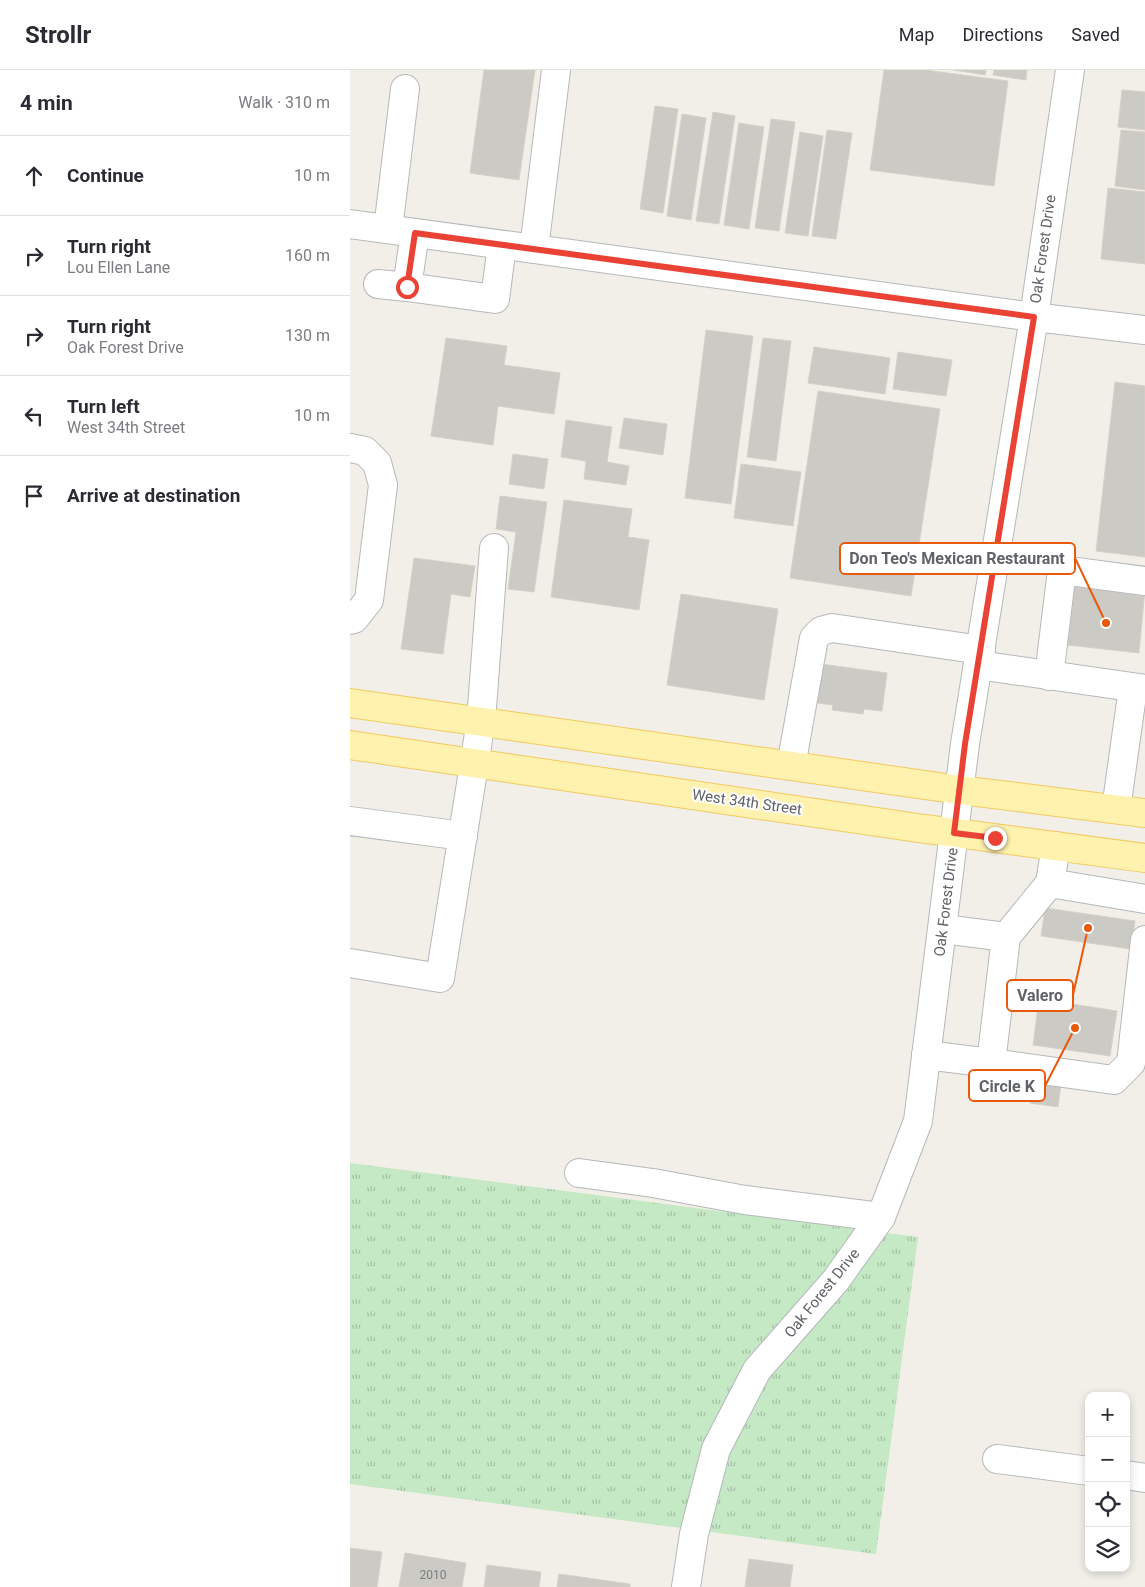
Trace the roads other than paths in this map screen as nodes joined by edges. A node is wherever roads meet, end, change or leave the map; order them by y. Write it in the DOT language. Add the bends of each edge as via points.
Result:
graph roads {
  1 [pos="556,70"];
  2 [pos="1070,70"];
  3 [pos="405,88"];
  4 [pos="350,224"];
  5 [pos="388,229"];
  6 [pos="415,233"];
  7 [pos="502,244"];
  8 [pos="534,249"];
  9 [pos="378,284"];
  10 [pos="407,287"];
  11 [pos="1034,317"];
  12 [pos="1145,330"];
  13 [pos="350,448"];
  14 [pos="494,548"];
  15 [pos="1145,581"];
  16 [pos="350,620"];
  17 [pos="979,657"];
  18 [pos="1049,676"];
  19 [pos="1139,689"];
  20 [pos="350,703"];
  21 [pos="482,721"];
  22 [pos="350,745"];
  23 [pos="475,762"];
  24 [pos="791,766"];
  25 [pos="960,790"];
  26 [pos="1116,810"];
  27 [pos="1145,813"];
  28 [pos="350,821"];
  29 [pos="954,833"];
  30 [pos="463,836"];
  31 [pos="1056,846"];
  32 [pos="1142,857"];
  33 [pos="1050,882"];
  34 [pos="1145,893"];
  35 [pos="1145,899"];
  36 [pos="942,928"];
  37 [pos="1006,937"];
  38 [pos="1145,940"];
  39 [pos="350,963"];
  40 [pos="926,1055"];
  41 [pos="992,1063"];
  42 [pos="579,1173"];
  43 [pos="881,1217"];
  44 [pos="997,1459"];
  45 [pos="1085,1470"];
  46 [pos="1130,1476"];
  47 [pos="1145,1478"];
  48 [pos="686,1587"];
  1 -- 8 [label="street"];
  2 -- 11 [label="street, Oak Forest Drive"];
  3 -- 5 [label="street"];
  4 -- 5 [label="street"];
  5 -- 6 [label="street"];
  6 -- 7 [label="street"];
  6 -- 10 [label="street"];
  7 -- 8 [label="street"];
  7 -- 10 [label="street" via="495,299"];
  8 -- 11 [label="street"];
  9 -- 10 [label="street"];
  11 -- 12 [label="street"];
  11 -- 17 [label="street, Oak Forest Drive"];
  13 -- 16 [label="street" via="365,450 377,463 383,485 369,600"];
  14 -- 21 [label="street"];
  15 -- 18 [label="street" via="1062,570"];
  17 -- 18 [label="street"];
  17 -- 24 [label="street" via="832,628 821,631 814,638"];
  17 -- 25 [label="street, Oak Forest Drive"];
  18 -- 19 [label="street"];
  19 -- 26 [label="street"];
  20 -- 21 [label="main road"];
  21 -- 23 [label="street"];
  21 -- 24 [label="main road"];
  22 -- 23 [label="main road, West 34th Street"];
  23 -- 29 [label="main road, West 34th Street"];
  23 -- 30 [label="street"];
  24 -- 25 [label="main road"];
  25 -- 26 [label="main road"];
  25 -- 29 [label="street, Oak Forest Drive"];
  26 -- 27 [label="main road"];
  28 -- 30 [label="street"];
  29 -- 31 [label="main road, West 34th Street"];
  29 -- 36 [label="street, Oak Forest Drive"];
  30 -- 39 [label="street" via="440,978"];
  31 -- 32 [label="main road, West 34th Street"];
  31 -- 33 [label="street"];
  32 -- 34 [label="street" via="1136,880"];
  33 -- 35 [label="street"];
  33 -- 37 [label="street"];
  36 -- 37 [label="street"];
  36 -- 40 [label="street, Oak Forest Drive"];
  37 -- 41 [label="street"];
  38 -- 41 [label="street" via="1131,1063 1114,1080"];
  40 -- 41 [label="street"];
  40 -- 43 [label="street, Oak Forest Drive" via="918,1122"];
  42 -- 43 [label="street" via="745,1200"];
  43 -- 48 [label="street, Oak Forest Drive" via="836,1280 757,1370 716,1449 694,1534"];
  44 -- 45 [label="street"];
  46 -- 47 [label="street"];
}
